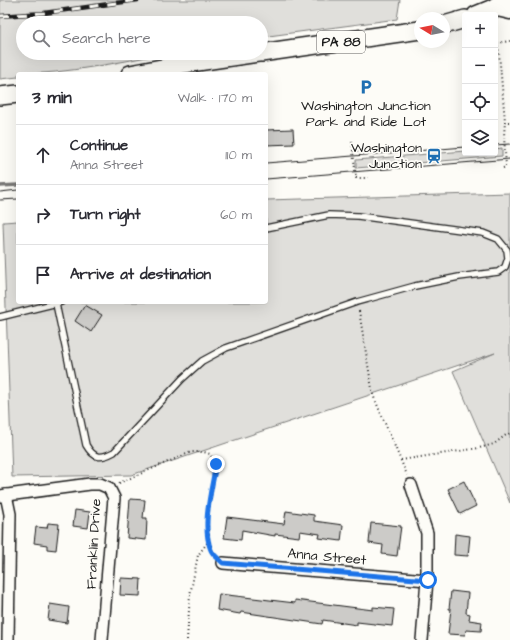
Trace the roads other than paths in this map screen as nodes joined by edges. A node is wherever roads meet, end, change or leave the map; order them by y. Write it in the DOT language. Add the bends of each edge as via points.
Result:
graph roads {
  1 [pos="499,4"];
  2 [pos="482,12"];
  3 [pos="510,12"];
  4 [pos="462,20"];
  5 [pos="450,23"];
  6 [pos="414,31"];
  7 [pos="268,52"];
  8 [pos="212,60"];
  9 [pos="140,72"];
  10 [pos="16,94"];
  11 [pos="0,96"];
  12 [pos="268,228"];
  13 [pos="54,304"];
  14 [pos="58,304"];
  15 [pos="0,317"];
  16 [pos="412,485"];
  17 [pos="3,495"];
  18 [pos="223,563"];
  19 [pos="428,580"];
  20 [pos="8,640"];
  21 [pos="102,640"];
  22 [pos="422,640"];
  1 -- 2 [label="main road"];
  1 -- 3 [label="street"];
  4 -- 5 [label="main road"];
  6 -- 7 [label="main road, PA 88"];
  8 -- 9 [label="main road, PA 88"];
  10 -- 11 [label="main road"];
  12 -- 14 [label="lane" via="329,215 358,216 483,233 498,239 507,250 508,258 505,267 498,272 415,286 357,302 226,348 202,361 182,379 114,452 105,457 97,457 86,445"];
  13 -- 15 [label="lane"];
  16 -- 19 [label="street" via="427,533"];
  17 -- 20 [label="street" via="10,514"];
  17 -- 21 [label="street, Franklin Drive" via="90,484 100,484 109,488 114,498"];
  18 -- 19 [label="street, Anna Street"];
  19 -- 22 [label="street"];
}
